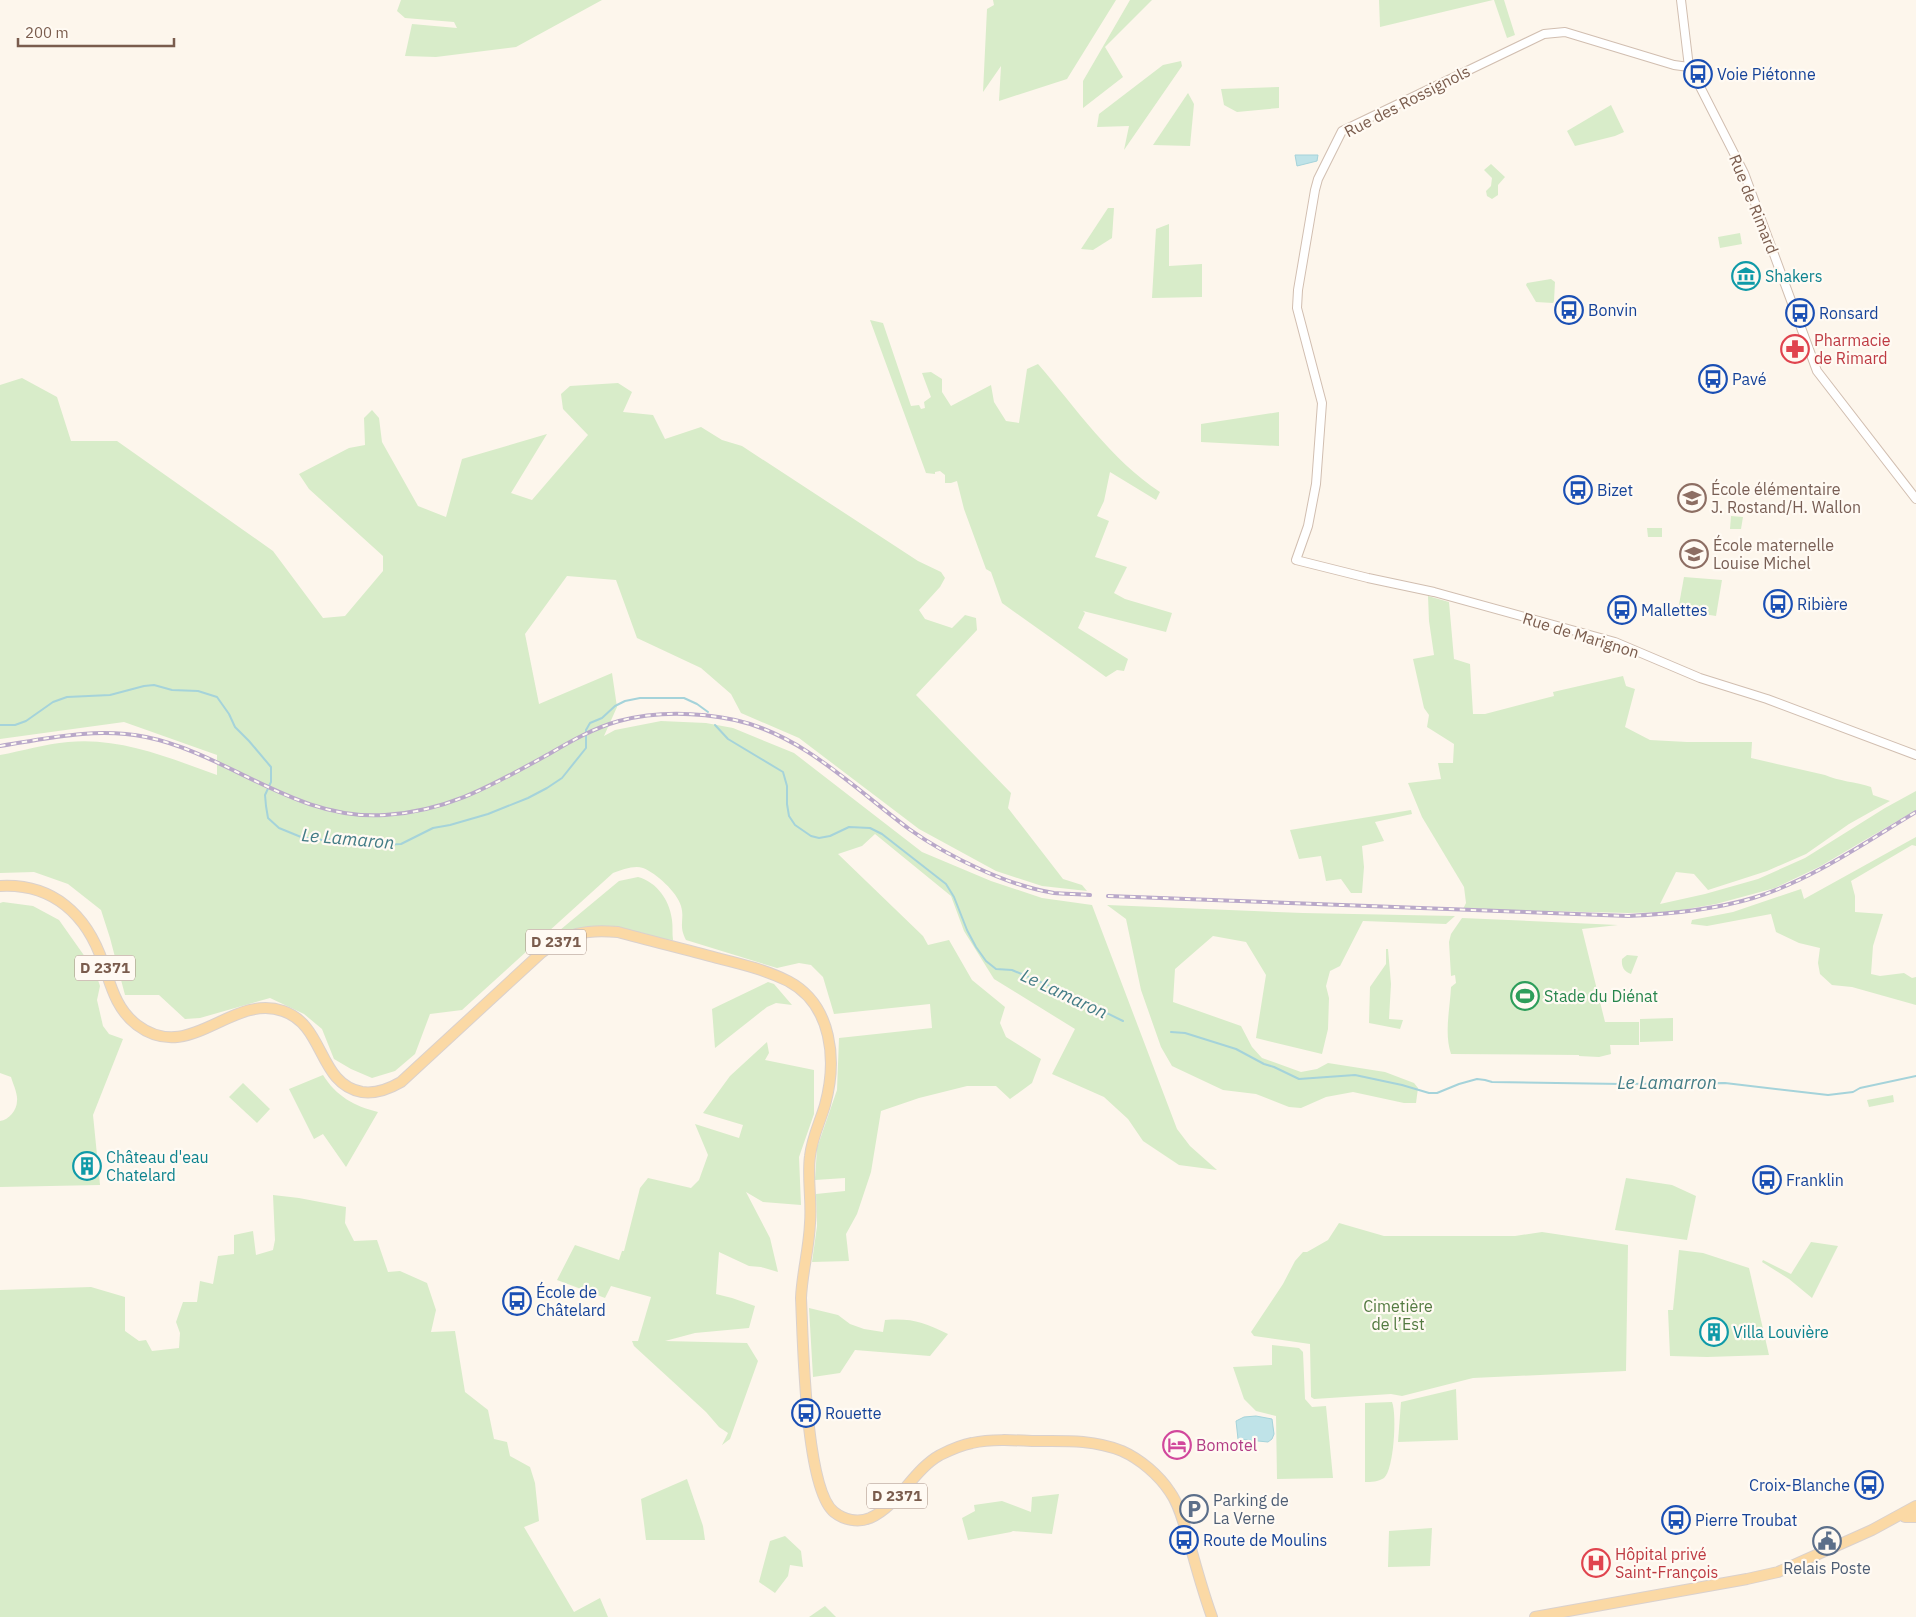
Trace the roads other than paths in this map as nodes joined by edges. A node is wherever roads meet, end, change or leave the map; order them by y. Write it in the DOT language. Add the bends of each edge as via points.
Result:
graph roads {
  1 [pos="1681,0"];
  2 [pos="1689,67"];
  3 [pos="1916,499"];
  4 [pos="1296,560"];
  5 [pos="1916,754"];
  6 [pos="0,884"];
  7 [pos="1916,1506"];
  8 [pos="1916,1512"];
  9 [pos="1911,1517"];
  10 [pos="1872,1530"];
  11 [pos="1212,1617"];
  12 [pos="1535,1617"];
  1 -- 2 [label="street, Rue de Rimard"];
  2 -- 3 [label="street, Rue de Rimard" via="1744,173 1817,371"];
  2 -- 4 [label="street, Rue des Rossignols" via="1674,66 1564,32 1544,34 1342,131 1318,179 1298,290 1297,313 1322,403 1316,484 1308,526"];
  4 -- 5 [label="street, Rue de Marignon" via="1458,599 1615,642 1700,678"];
  6 -- 11 [label="main road, D 2371" via="42,892 72,910 94,940 118,1003 139,1026 155,1034 189,1036 236,1014 272,1008 299,1020 309,1030 328,1066 342,1083 363,1092 379,1092 401,1082 541,953 577,933 597,930 618,932 754,968 789,982 802,991 819,1012 830,1042 827,1094 808,1168 810,1225 801,1298 811,1444 829,1507 849,1519 870,1518 891,1502 928,1463 972,1443 1066,1441 1101,1444 1142,1463 1173,1496"];
  7 -- 10 [label="main road"];
  8 -- 9 [label="main road"];
  9 -- 10 [label="main road"];
  10 -- 12 [label="main road" via="1778,1572"];
}
